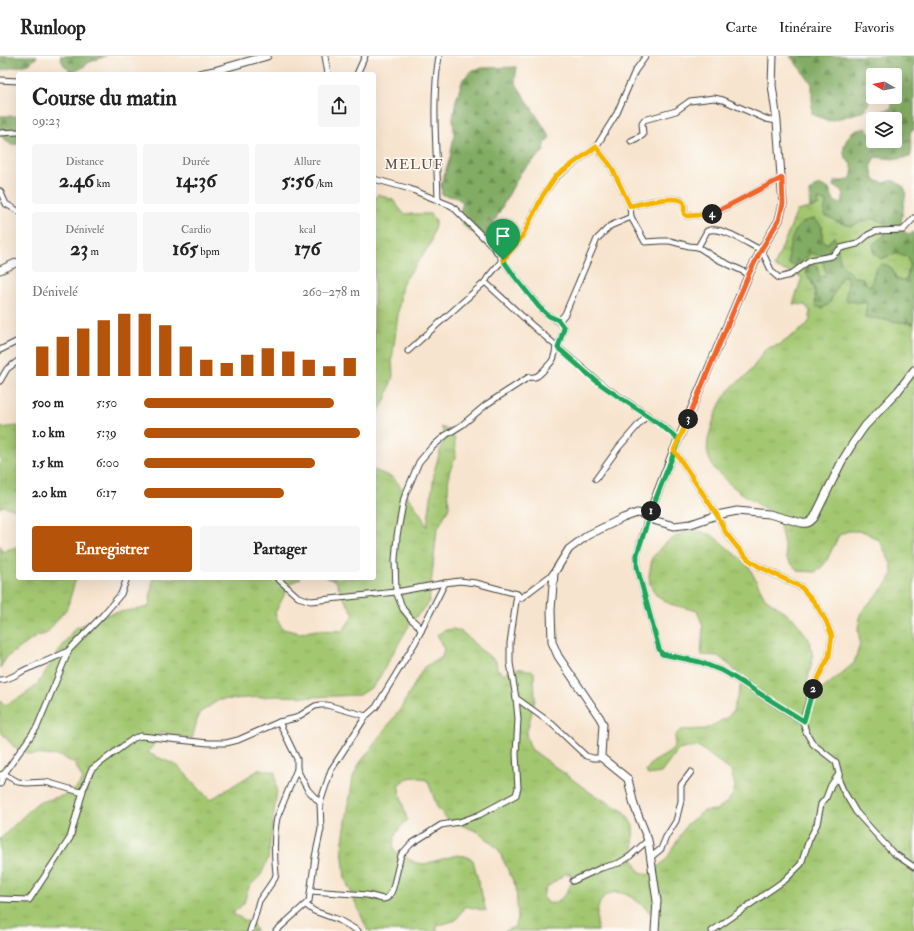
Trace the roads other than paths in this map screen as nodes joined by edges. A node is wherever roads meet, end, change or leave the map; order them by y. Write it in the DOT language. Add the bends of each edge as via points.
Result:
graph roads {
  1 [pos="267,56"];
  2 [pos="325,56"];
  3 [pos="365,56"];
  4 [pos="439,56"];
  5 [pos="646,56"];
  6 [pos="773,56"];
  7 [pos="209,72"];
  8 [pos="328,72"];
  9 [pos="359,72"];
  10 [pos="0,80"];
  11 [pos="16,81"];
  12 [pos="777,121"];
  13 [pos="16,132"];
  14 [pos="0,133"];
  15 [pos="631,141"];
  16 [pos="596,147"];
  17 [pos="782,178"];
  18 [pos="376,180"];
  19 [pos="0,191"];
  20 [pos="438,200"];
  21 [pos="630,206"];
  22 [pos="16,210"];
  23 [pos="631,217"];
  24 [pos="914,218"];
  25 [pos="698,247"];
  26 [pos="761,250"];
  27 [pos="503,260"];
  28 [pos="16,263"];
  29 [pos="0,270"];
  30 [pos="749,274"];
  31 [pos="485,282"];
  32 [pos="559,321"];
  33 [pos="16,342"];
  34 [pos="557,347"];
  35 [pos="0,350"];
  36 [pos="408,351"];
  37 [pos="16,362"];
  38 [pos="914,370"];
  39 [pos="0,381"];
  40 [pos="647,415"];
  41 [pos="679,440"];
  42 [pos="674,450"];
  43 [pos="596,479"];
  44 [pos="717,515"];
  45 [pos="648,516"];
  46 [pos="554,573"];
  47 [pos="126,580"];
  48 [pos="279,580"];
  49 [pos="445,583"];
  50 [pos="396,592"];
  51 [pos="517,594"];
  52 [pos="421,631"];
  53 [pos="69,650"];
  54 [pos="0,680"];
  55 [pos="516,698"];
  56 [pos="366,716"];
  57 [pos="804,721"];
  58 [pos="279,722"];
  59 [pos="602,758"];
  60 [pos="297,769"];
  61 [pos="691,772"];
  62 [pos="838,774"];
  63 [pos="2,775"];
  64 [pos="0,784"];
  65 [pos="82,791"];
  66 [pos="320,803"];
  67 [pos="648,840"];
  68 [pos="651,857"];
  69 [pos="914,867"];
  70 [pos="572,881"];
  71 [pos="311,891"];
  72 [pos="0,899"];
  73 [pos="306,905"];
  74 [pos="250,931"];
  75 [pos="276,931"];
  76 [pos="358,931"];
  77 [pos="655,931"];
  78 [pos="712,931"];
  1 -- 7 [label="street"];
  2 -- 8 [label="street"];
  3 -- 9 [label="street"];
  4 -- 20 [label="street" via="435,114"];
  5 -- 16 [label="street" via="635,72 617,113"];
  6 -- 12 [label="street" via="772,84"];
  10 -- 11 [label="street"];
  12 -- 15 [label="street" via="766,119 717,98 692,100 676,111 644,120 643,135"];
  12 -- 17 [label="street"];
  13 -- 14 [label="street"];
  16 -- 21 [label="street" via="611,166"];
  16 -- 27 [label="street" via="556,176 543,195 522,237"];
  17 -- 21 [label="street" via="712,214 687,216 684,214 682,200 674,198"];
  17 -- 26 [label="street" via="782,213"];
  18 -- 20 [label="street"];
  19 -- 22 [label="street" via="6,204"];
  20 -- 27 [label="street" via="448,203 457,210"];
  21 -- 23 [label="street"];
  23 -- 25 [label="street" via="646,242 670,241"];
  23 -- 32 [label="street" via="610,226 597,239 565,314"];
  24 -- 26 [label="street" via="903,230 876,231 857,244 841,248 832,256 810,260 790,275 779,278 772,272"];
  25 -- 26 [label="street" via="707,231 713,229"];
  25 -- 30 [label="street"];
  26 -- 30 [label="street"];
  27 -- 31 [label="street"];
  27 -- 32 [label="street" via="543,311"];
  28 -- 29 [label="street"];
  30 -- 41 [label="street"];
  31 -- 34 [label="street"];
  31 -- 36 [label="street"];
  32 -- 34 [label="street" via="564,328"];
  33 -- 35 [label="street"];
  34 -- 40 [label="street" via="602,385"];
  34 -- 50 [label="street" via="553,361 539,376 529,377 487,404 446,435 419,462 404,498 401,513 395,560"];
  37 -- 39 [label="street" via="7,369"];
  38 -- 44 [label="street" via="853,443 810,522 806,524 754,512 737,511"];
  40 -- 41 [label="street"];
  40 -- 43 [label="street"];
  41 -- 42 [label="street"];
  42 -- 44 [label="street"];
  42 -- 45 [label="street"];
  44 -- 45 [label="street" via="680,526 668,525"];
  44 -- 57 [label="street" via="726,533 753,563 801,587 815,603 831,632 828,660 811,693"];
  45 -- 46 [label="street" via="637,513 588,535 569,549"];
  45 -- 57 [label="street" via="637,554 637,567 662,654 700,662 725,672"];
  46 -- 51 [label="street" via="522,598"];
  46 -- 59 [label="street" via="552,642 558,656 600,718 603,730"];
  47 -- 53 [label="street" via="121,594"];
  48 -- 50 [label="street" via="298,598 311,601"];
  49 -- 50 [label="street"];
  49 -- 51 [label="street" via="471,582"];
  49 -- 52 [label="street"];
  50 -- 52 [label="street" via="403,609"];
  51 -- 55 [label="street" via="510,643 510,664"];
  52 -- 56 [label="street" via="376,707"];
  53 -- 54 [label="street"];
  53 -- 63 [label="street" via="37,727"];
  55 -- 59 [label="street" via="552,724 586,756"];
  55 -- 71 [label="street" via="516,795 479,815 441,825 411,844 401,855 393,888 387,898"];
  56 -- 58 [label="street" via="320,704 296,718"];
  56 -- 66 [label="street" via="331,770"];
  57 -- 62 [label="street" via="808,736 818,749 836,762"];
  58 -- 60 [label="street" via="297,759"];
  58 -- 65 [label="street" via="226,743 141,736 134,738 92,770"];
  59 -- 67 [label="street" via="628,779 634,805"];
  60 -- 66 [label="street" via="308,790"];
  60 -- 74 [label="street" via="275,826 275,878 259,900"];
  61 -- 68 [label="street" via="681,785 681,801 676,821 661,850"];
  62 -- 69 [label="street" via="843,790 856,812 892,852"];
  62 -- 78 [label="street" via="821,804 817,824 801,864 785,880"];
  63 -- 64 [label="street"];
  63 -- 65 [label="street" via="18,782 46,782"];
  65 -- 72 [label="street" via="70,838 29,900"];
  66 -- 71 [label="street" via="321,829"];
  67 -- 68 [label="street"];
  67 -- 70 [label="street" via="619,863"];
  68 -- 77 [label="street" via="657,901"];
  71 -- 73 [label="street"];
  73 -- 75 [label="street"];
  73 -- 76 [label="street"];
}
